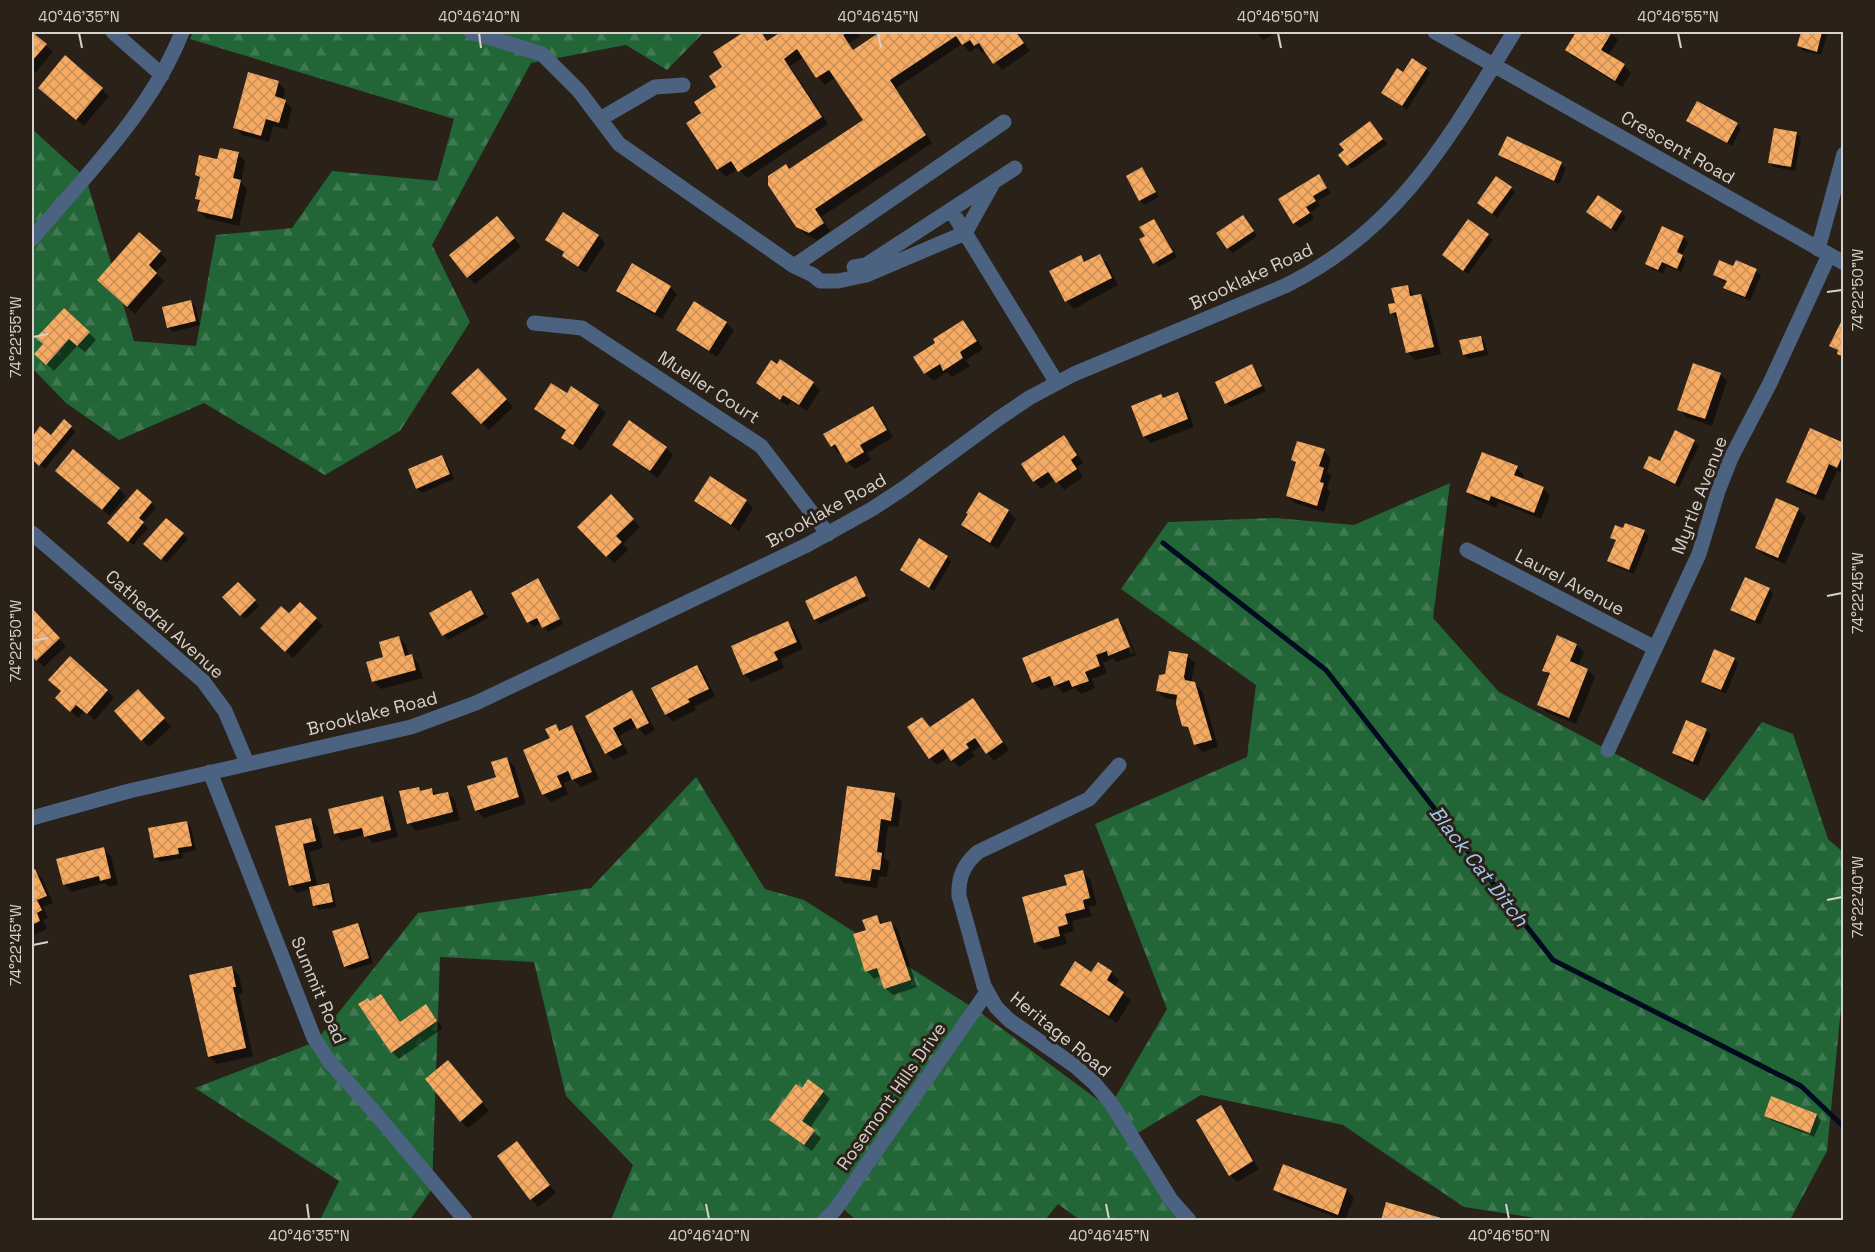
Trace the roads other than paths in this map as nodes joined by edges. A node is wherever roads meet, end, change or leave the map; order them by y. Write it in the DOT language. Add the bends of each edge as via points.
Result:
graph roads {
  1 [pos="113,32"];
  2 [pos="182,32"];
  3 [pos="471,32"];
  4 [pos="1435,32"];
  5 [pos="1514,32"];
  6 [pos="1493,64"];
  7 [pos="162,75"];
  8 [pos="683,85"];
  9 [pos="600,119"];
  10 [pos="1004,122"];
  11 [pos="1844,154"];
  12 [pos="1015,168"];
  13 [pos="993,183"];
  14 [pos="951,210"];
  15 [pos="965,233"];
  16 [pos="32,239"];
  17 [pos="1823,252"];
  18 [pos="1844,263"];
  19 [pos="795,266"];
  20 [pos="813,275"];
  21 [pos="534,323"];
  22 [pos="1057,383"];
  23 [pos="32,533"];
  24 [pos="828,534"];
  25 [pos="1467,550"];
  26 [pos="1655,648"];
  27 [pos="1608,750"];
  28 [pos="247,763"];
  29 [pos="1119,765"];
  30 [pos="210,772"];
  31 [pos="32,818"];
  32 [pos="987,992"];
  33 [pos="465,1221"];
  34 [pos="825,1221"];
  35 [pos="1189,1221"];
  1 -- 7 [label="street"];
  2 -- 7 [label="street"];
  3 -- 9 [label="street" via="542,54"];
  4 -- 6 [label="street, Crescent Road"];
  5 -- 6 [label="street, Brooklake Road"];
  6 -- 17 [label="street, Crescent Road"];
  6 -- 22 [label="street, Brooklake Road" via="1416,182 1346,249 1287,285"];
  7 -- 16 [label="street" via="135,117"];
  8 -- 9 [label="street" via="656,87"];
  9 -- 19 [label="street" via="619,144"];
  10 -- 19 [label="street"];
  11 -- 17 [label="street, Myrtle Avenue"];
  12 -- 13 [label="street"];
  13 -- 14 [label="street"];
  13 -- 15 [label="street"];
  14 -- 15 [label="street"];
  14 -- 20 [label="street" via="866,265"];
  15 -- 20 [label="street" via="866,275 820,281"];
  15 -- 22 [label="street"];
  17 -- 18 [label="street, Crescent Road"];
  17 -- 26 [label="street, Myrtle Avenue" via="1770,383 1731,459 1699,554"];
  19 -- 20 [label="street"];
  21 -- 24 [label="street, Mueller Court" via="582,328 762,446"];
  22 -- 24 [label="street, Brooklake Road" via="998,419 895,494"];
  23 -- 28 [label="street, Cathedral Avenue" via="203,681 225,711"];
  24 -- 28 [label="street, Brooklake Road" via="435,720"];
  25 -- 26 [label="street, Laurel Avenue"];
  26 -- 27 [label="street, Myrtle Avenue"];
  28 -- 30 [label="street, Brooklake Road"];
  29 -- 32 [label="street, Heritage Road" via="1089,799 978,852 963,870 959,896"];
  30 -- 31 [label="street, Brooklake Road"];
  30 -- 33 [label="street, Summit Road" via="314,1038 329,1061"];
  32 -- 34 [label="street, Rosemont Hills Drive"];
  32 -- 35 [label="street, Heritage Road" via="1009,1020 1075,1065 1095,1084"];
}
